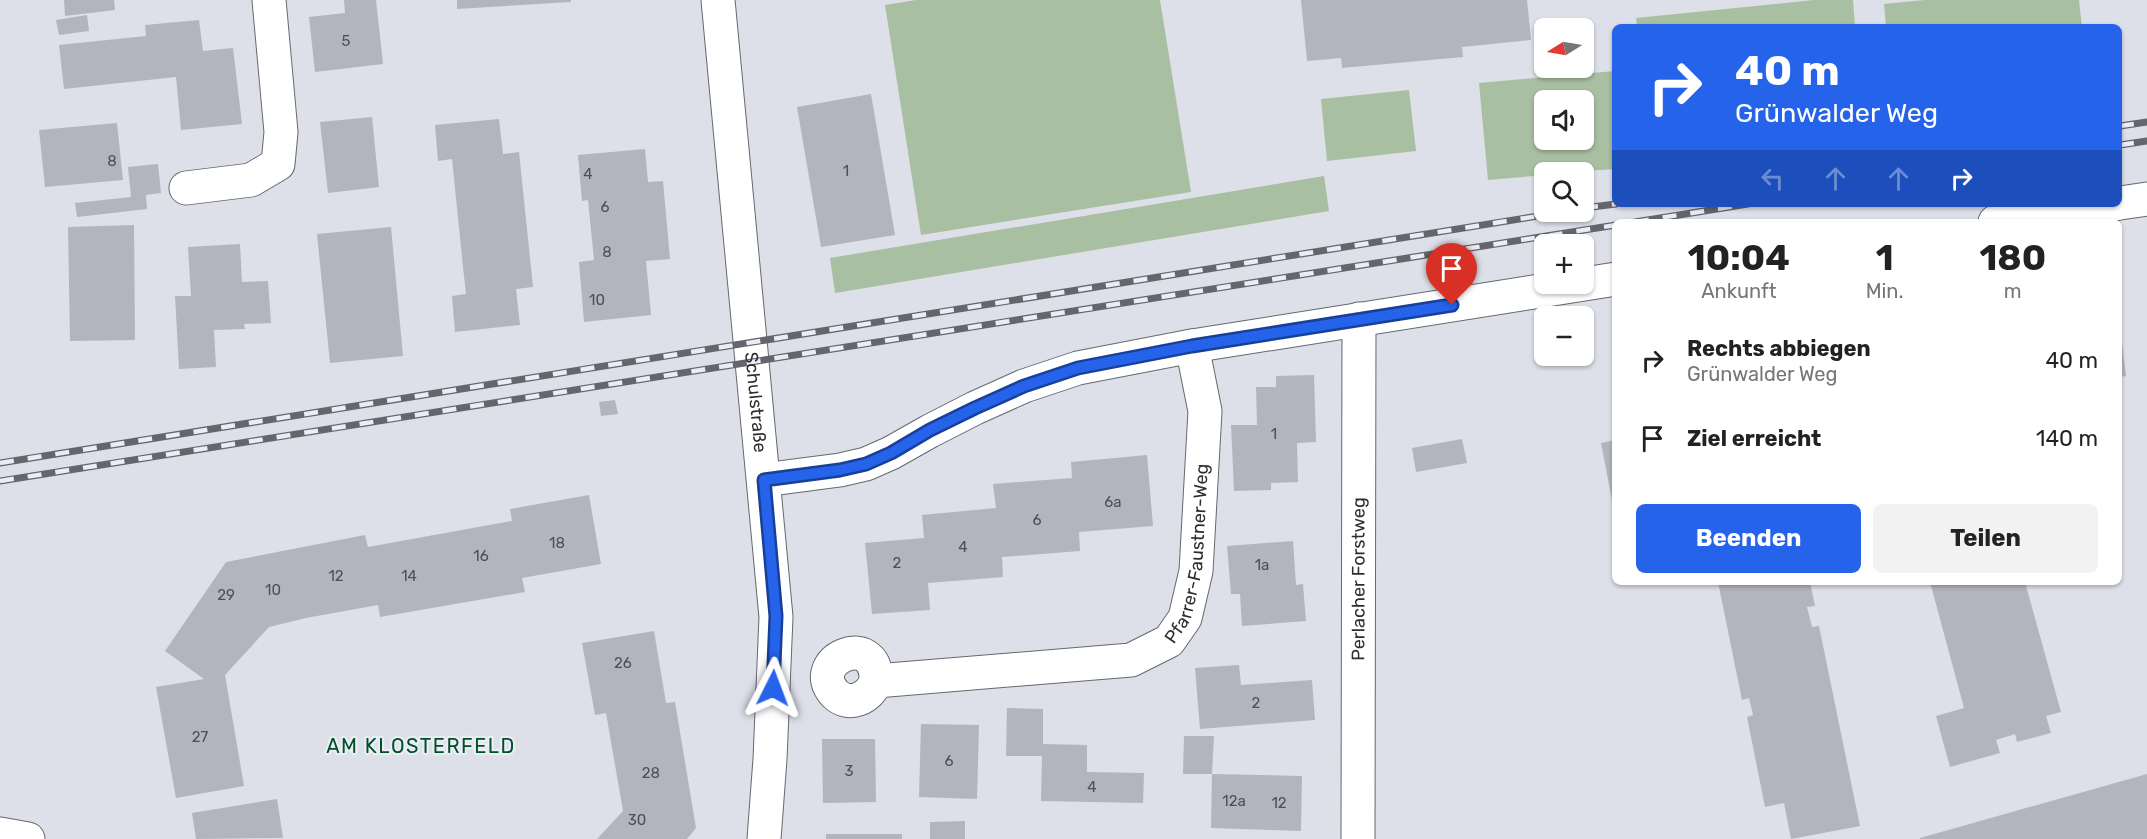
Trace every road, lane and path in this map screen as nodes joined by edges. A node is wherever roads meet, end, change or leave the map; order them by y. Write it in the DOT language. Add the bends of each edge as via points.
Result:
graph roads {
  1 [pos="269,0"];
  2 [pos="718,0"];
  3 [pos="186,188"];
  4 [pos="2147,199"];
  5 [pos="2122,203"];
  6 [pos="2097,207"];
  7 [pos="2015,219"];
  8 [pos="1612,280"];
  9 [pos="1359,319"];
  10 [pos="1192,346"];
  11 [pos="764,480"];
  12 [pos="876,681"];
  13 [pos="0,834"];
  14 [pos="28,839"];
  15 [pos="764,839"];
  16 [pos="1358,839"];
  1 -- 3 [label="street" via="281,132 278,164 251,180"];
  2 -- 11 [label="street, Schulstraße"];
  4 -- 5 [label="street"];
  6 -- 7 [label="street"];
  8 -- 9 [label="street"];
  9 -- 10 [label="street"];
  9 -- 16 [label="street, Perlacher Forstweg"];
  10 -- 11 [label="street" via="1078,368 1024,386 866,464"];
  10 -- 12 [label="street, Pfarrer-Faustner-Weg" via="1205,411 1196,571 1185,618 1169,640 1131,660"];
  11 -- 15 [label="street, Schulstraße" via="776,616"];
  13 -- 14 [label="street"];
}
